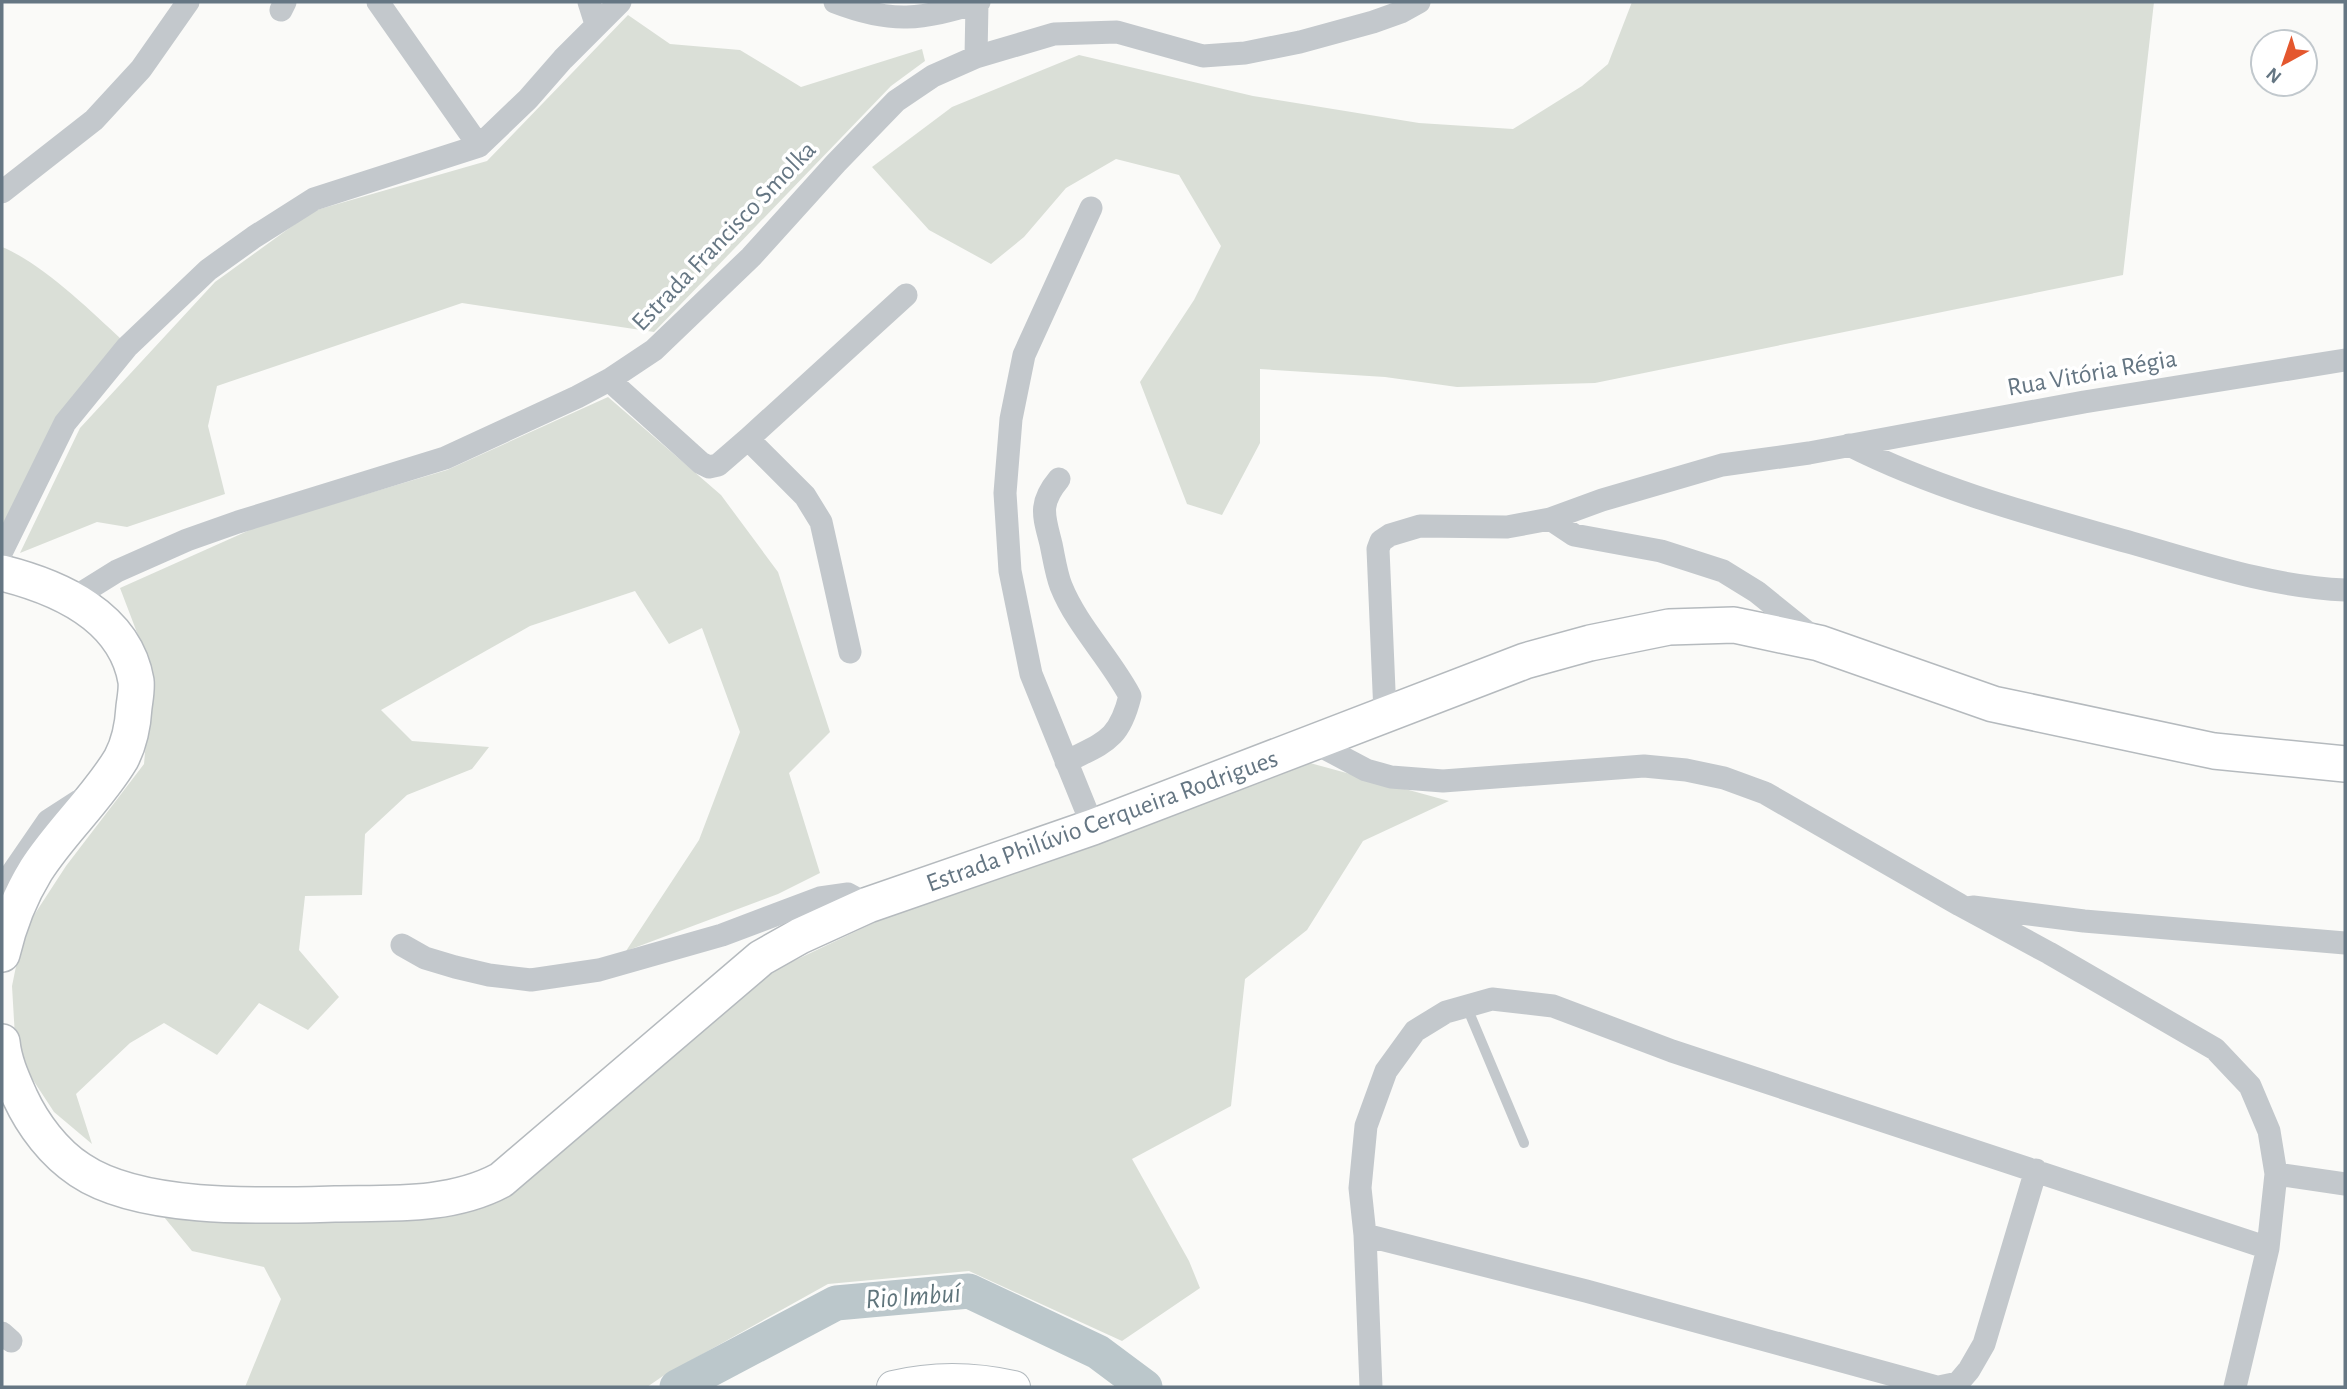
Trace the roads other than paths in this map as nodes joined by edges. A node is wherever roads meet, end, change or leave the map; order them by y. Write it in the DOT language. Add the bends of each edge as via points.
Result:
graph roads {
  1 [pos="188,2"];
  2 [pos="378,2"];
  3 [pos="620,2"];
  4 [pos="835,2"];
  5 [pos="978,2"];
  6 [pos="1419,2"];
  7 [pos="593,13"];
  8 [pos="976,57"];
  9 [pos="479,146"];
  10 [pos="2,192"];
  11 [pos="1091,208"];
  12 [pos="906,295"];
  13 [pos="2345,360"];
  14 [pos="609,380"];
  15 [pos="748,439"];
  16 [pos="1849,445"];
  17 [pos="1059,480"];
  18 [pos="1550,519"];
  19 [pos="2,551"];
  20 [pos="2,573"];
  21 [pos="2345,590"];
  22 [pos="72,599"];
  23 [pos="1819,643"];
  24 [pos="850,652"];
  25 [pos="1385,714"];
  26 [pos="1315,743"];
  27 [pos="1066,762"];
  28 [pos="2345,764"];
  29 [pos="99,788"];
  30 [pos="1093,827"];
  31 [pos="2,888"];
  32 [pos="868,905"];
  33 [pos="1960,905"];
  34 [pos="2345,943"];
  35 [pos="402,945"];
  36 [pos="2,954"];
  37 [pos="1466,1005"];
  38 [pos="2,1042"];
  39 [pos="1524,1143"];
  40 [pos="2036,1170"];
  41 [pos="2276,1174"];
  42 [pos="2345,1184"];
  43 [pos="1365,1235"];
  44 [pos="2268,1248"];
  45 [pos="893,1387"];
  46 [pos="1014,1387"];
  47 [pos="1371,1387"];
  48 [pos="1938,1387"];
  49 [pos="2235,1387"];
  1 -- 10 [label="street" via="141,69 94,120"];
  2 -- 9 [label="street"];
  3 -- 7 [label="street"];
  4 -- 5 [label="street" via="876,16 906,19"];
  5 -- 8 [label="street"];
  6 -- 8 [label="street, Estrada Francisco Smolka" via="1373,22 1245,52 1203,56 1117,32 1054,34"];
  7 -- 9 [label="street" via="528,99"];
  8 -- 14 [label="street, Estrada Francisco Smolka" via="933,76 896,101 751,257 654,351"];
  9 -- 19 [label="street" via="314,199 208,270 127,347 65,423"];
  11 -- 27 [label="street" via="1024,355 1011,419 1005,493 1010,571 1031,674"];
  12 -- 15 [label="street"];
  13 -- 16 [label="street, Rua Vitória Régia"];
  14 -- 15 [label="street" via="709,467 718,465"];
  14 -- 22 [label="street, Estrada Francisco Smolka" via="445,458 187,540 117,571"];
  15 -- 24 [label="street" via="805,496 817,515"];
  16 -- 18 [label="street, Rua Vitória Régia" via="1722,465"];
  16 -- 21 [label="street" via="1947,487 2101,534 2256,579"];
  17 -- 27 [label="street" via="1047,493 1043,511 1060,585 1130,696 1124,720 1109,739"];
  18 -- 23 [label="street" via="1574,535 1661,551 1723,571 1757,592"];
  18 -- 25 [label="street, Rua Vitória Régia" via="1507,527 1420,526 1381,541"];
  20 -- 22 [label="main road"];
  22 -- 29 [label="main road" via="116,636 136,683 133,725 122,757"];
  23 -- 25 [label="main road, Estrada Philúvio Cerqueira Rodrigues" via="1734,625 1669,627 1525,661"];
  23 -- 28 [label="main road, Estrada Philúvio Cerqueira Rodrigues" via="1993,704 2214,751"];
  25 -- 26 [label="main road, Estrada Philúvio Cerqueira Rodrigues"];
  26 -- 30 [label="main road, Estrada Philúvio Cerqueira Rodrigues"];
  26 -- 33 [label="street" via="1366,770 1391,777 1443,780 1644,766 1724,778 1765,793"];
  27 -- 30 [label="street"];
  29 -- 31 [label="street" via="48,821"];
  29 -- 36 [label="main road" via="37,870 10,921"];
  30 -- 32 [label="main road, Estrada Philúvio Cerqueira Rodrigues"];
  32 -- 35 [label="street" via="848,894 820,898 722,935 599,970 531,980 455,967"];
  32 -- 38 [label="main road, Estrada Philúvio Cerqueira Rodrigues" via="761,958 501,1180 479,1192 449,1198 265,1206 145,1195 106,1184 57,1152 27,1113 3,1059"];
  33 -- 34 [label="street" via="2084,921"];
  33 -- 41 [label="street" via="2215,1049 2250,1086 2269,1131"];
  37 -- 39 [label="lane"];
  37 -- 40 [label="street" via="1492,999 1553,1006 1672,1051"];
  37 -- 43 [label="street" via="1415,1031 1386,1071 1366,1126 1360,1188"];
  40 -- 44 [label="street"];
  40 -- 48 [label="street" via="1983,1344 1958,1383"];
  41 -- 42 [label="street"];
  41 -- 44 [label="street"];
  43 -- 47 [label="street"];
  43 -- 48 [label="street" via="1586,1290"];
  44 -- 49 [label="street"];
  45 -- 46 [label="street" via="948,1379"];
}
